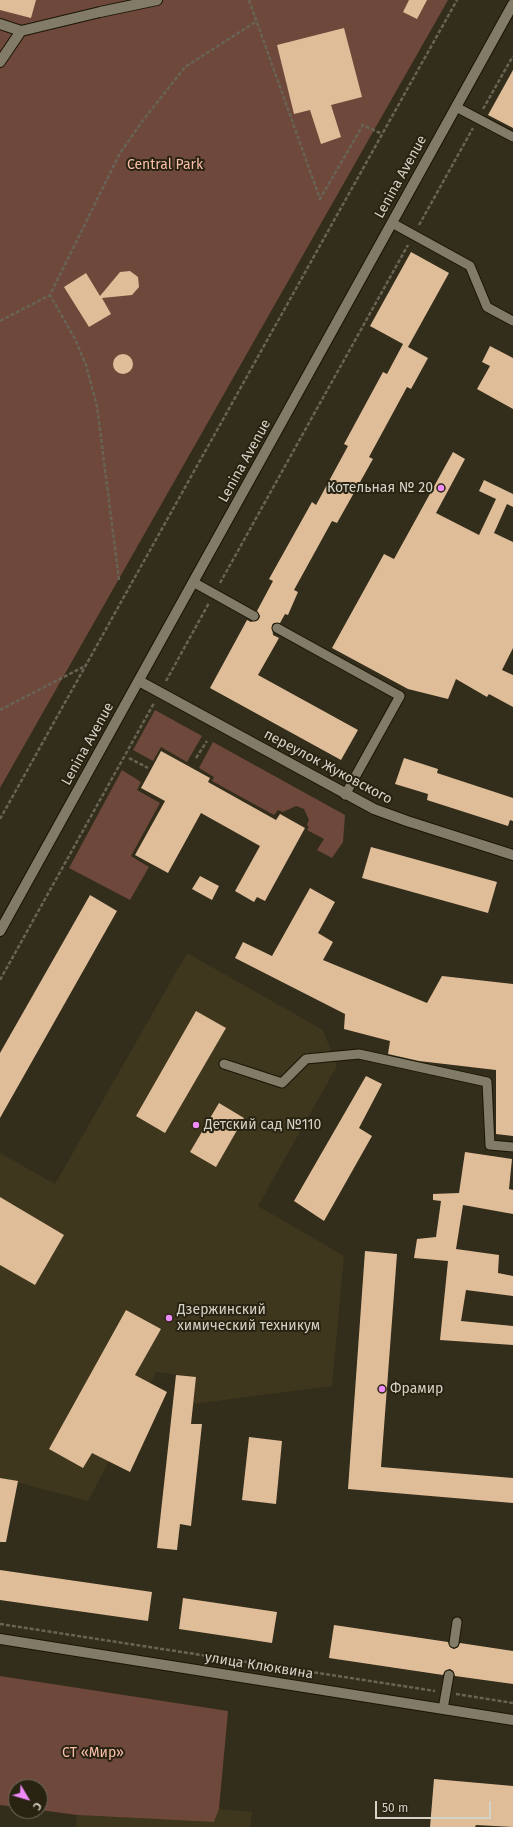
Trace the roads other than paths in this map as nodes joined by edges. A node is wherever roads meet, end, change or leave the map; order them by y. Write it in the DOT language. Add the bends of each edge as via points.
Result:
graph roads {
  1 [pos="158,0"];
  2 [pos="513,4"];
  3 [pos="0,24"];
  4 [pos="21,31"];
  5 [pos="0,62"];
  6 [pos="456,107"];
  7 [pos="513,137"];
  8 [pos="392,223"];
  9 [pos="513,321"];
  10 [pos="193,582"];
  11 [pos="254,616"];
  12 [pos="277,628"];
  13 [pos="139,681"];
  14 [pos="345,795"];
  15 [pos="513,855"];
  16 [pos="0,931"];
  17 [pos="224,1064"];
  18 [pos="513,1148"];
  19 [pos="458,1622"];
  20 [pos="0,1639"];
  21 [pos="454,1643"];
  22 [pos="449,1675"];
  23 [pos="443,1709"];
  24 [pos="513,1720"];
  1 -- 4 [label="street"];
  2 -- 6 [label="street, Lenina Avenue"];
  3 -- 4 [label="street"];
  4 -- 5 [label="street"];
  6 -- 7 [label="lane"];
  6 -- 8 [label="street, Lenina Avenue"];
  8 -- 9 [label="lane" via="470,266 487,307"];
  8 -- 10 [label="street, Lenina Avenue"];
  10 -- 11 [label="lane"];
  10 -- 13 [label="street, Lenina Avenue"];
  12 -- 14 [label="lane" via="400,696"];
  13 -- 14 [label="street, переулок Жуковского"];
  13 -- 16 [label="street, Lenina Avenue"];
  14 -- 15 [label="street, переулок Жуковского" via="407,821"];
  17 -- 18 [label="lane" via="282,1082 306,1059 359,1054 486,1082 490,1145"];
  19 -- 21 [label="lane"];
  20 -- 23 [label="street, улица Клюквина"];
  22 -- 23 [label="lane"];
  23 -- 24 [label="street, улица Клюквина"];
}
